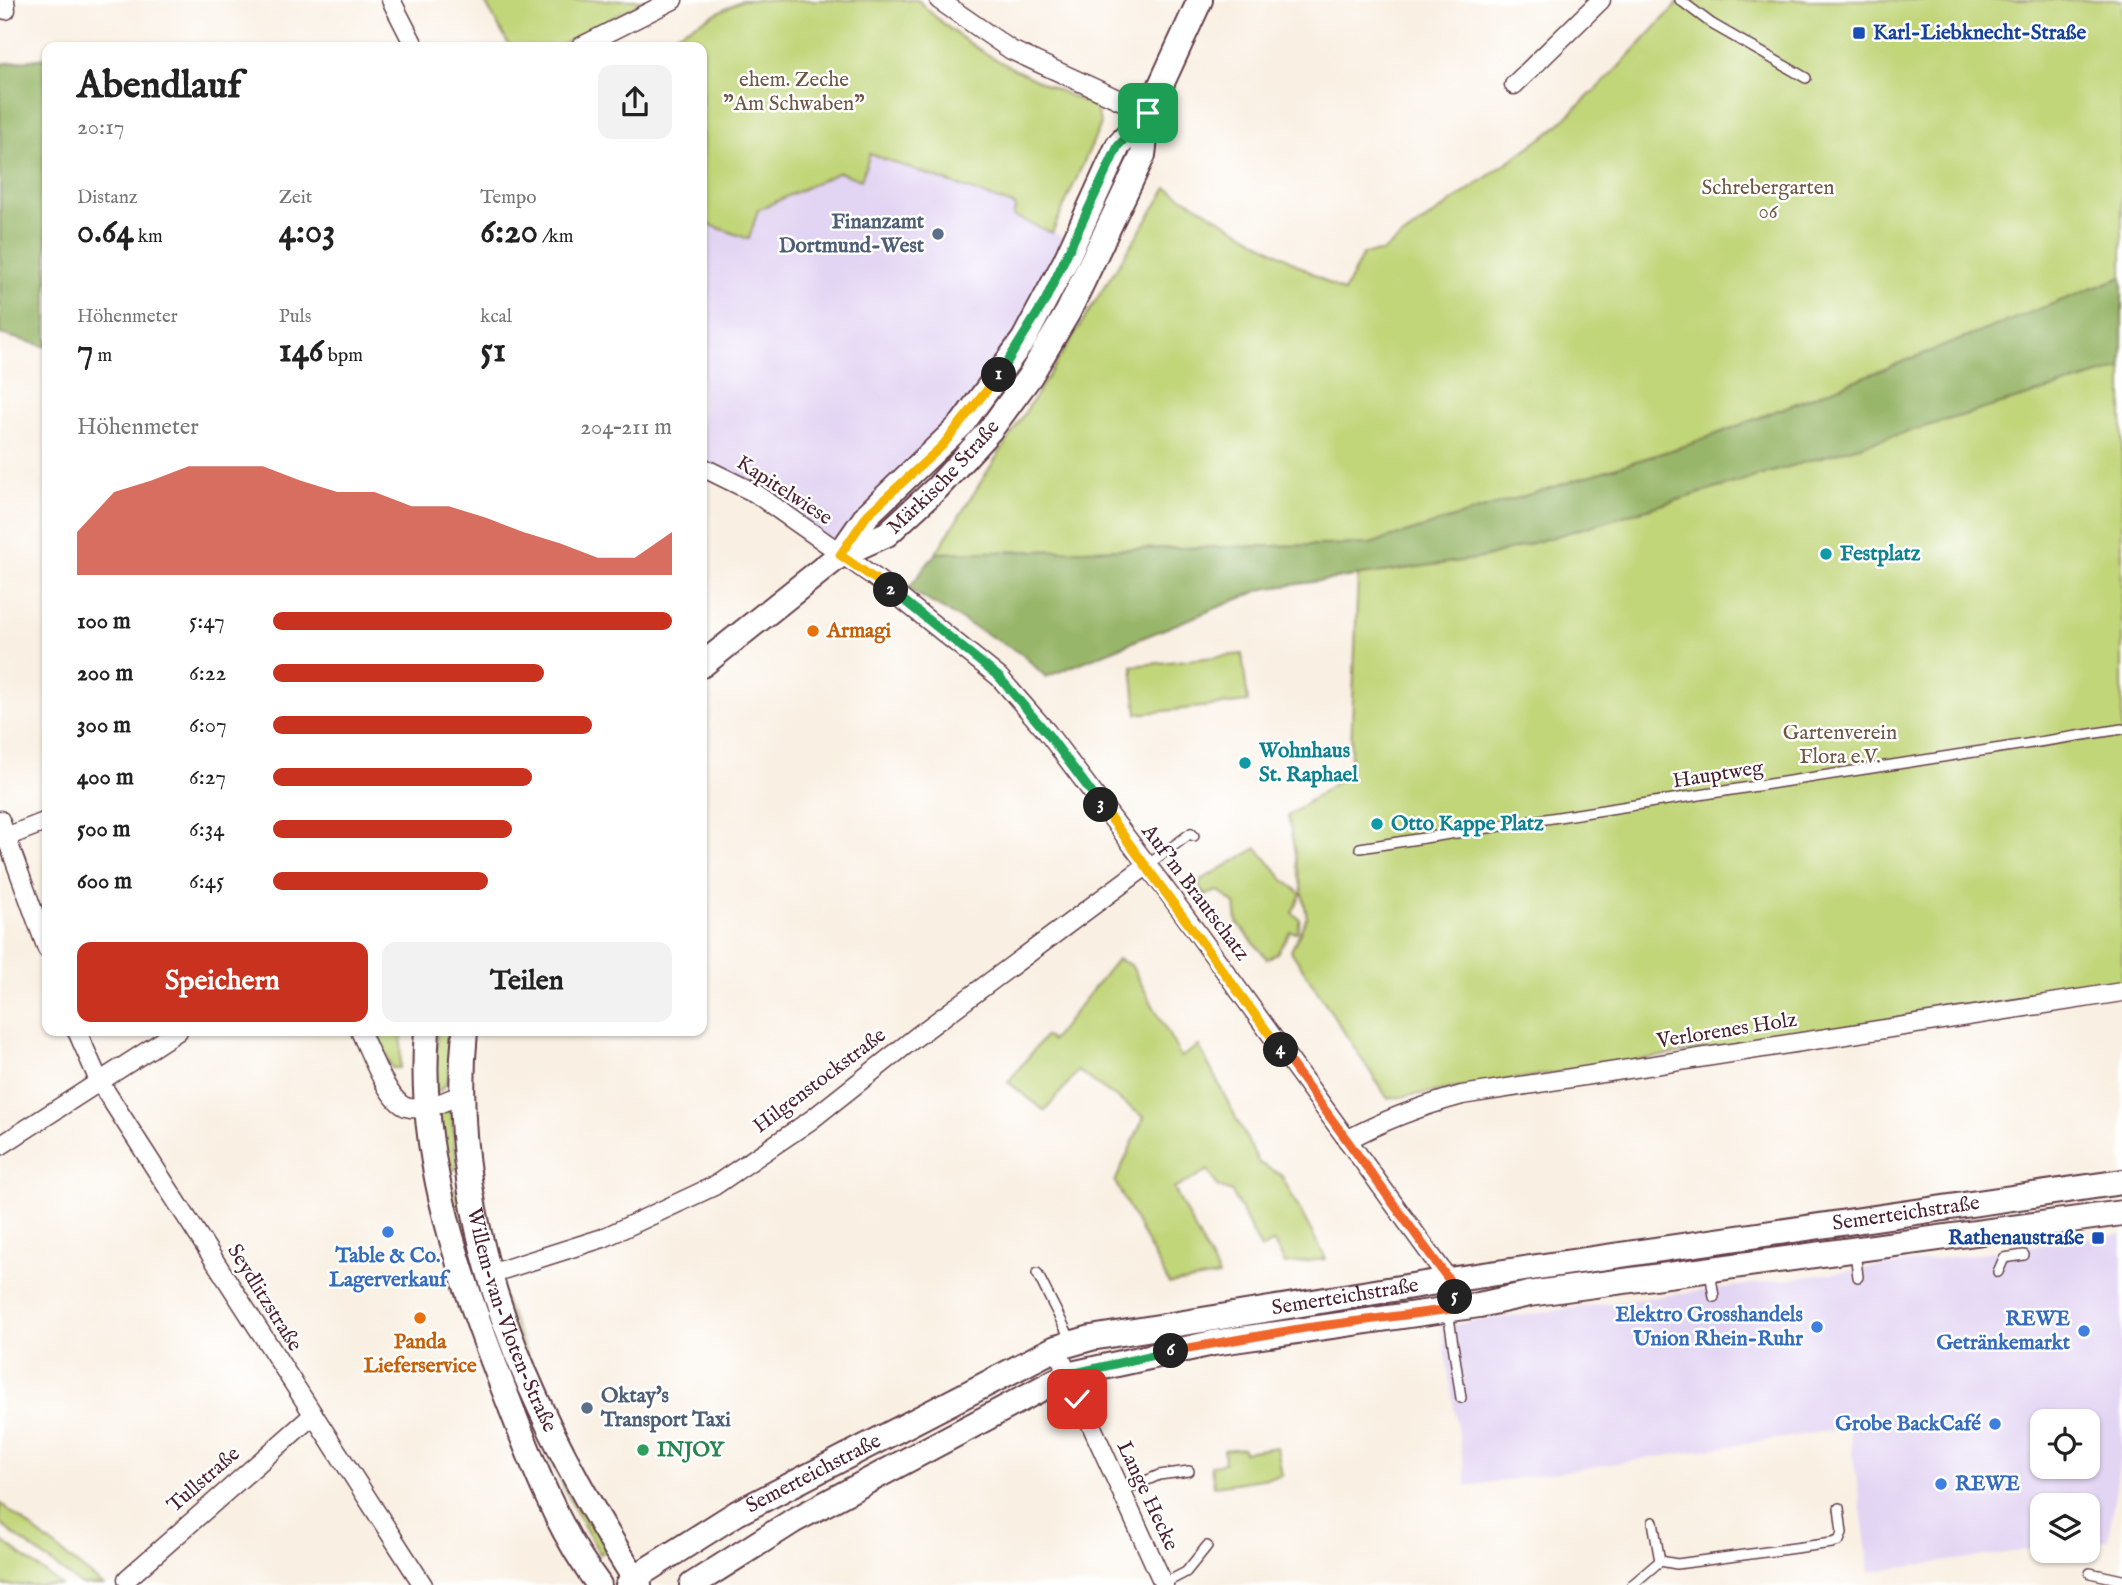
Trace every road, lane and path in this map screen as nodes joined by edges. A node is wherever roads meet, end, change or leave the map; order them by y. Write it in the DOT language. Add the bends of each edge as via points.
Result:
graph roads {
  1 [pos="391,0"];
  2 [pos="673,0"];
  3 [pos="939,0"];
  4 [pos="1200,0"];
  5 [pos="1601,0"];
  6 [pos="1680,0"];
  7 [pos="412,42"];
  8 [pos="590,42"];
  9 [pos="1806,78"];
  10 [pos="1514,85"];
  11 [pos="1148,113"];
  12 [pos="707,469"];
  13 [pos="840,555"];
  14 [pos="707,661"];
  15 [pos="2122,729"];
  16 [pos="42,822"];
  17 [pos="3,829"];
  18 [pos="1194,836"];
  19 [pos="1360,848"];
  20 [pos="1146,866"];
  21 [pos="42,935"];
  22 [pos="2122,992"];
  23 [pos="79,1036"];
  24 [pos="170,1036"];
  25 [pos="362,1036"];
  26 [pos="427,1036"];
  27 [pos="465,1036"];
  28 [pos="99,1080"];
  29 [pos="460,1095"];
  30 [pos="426,1108"];
  31 [pos="1347,1140"];
  32 [pos="0,1146"];
  33 [pos="2122,1182"];
  34 [pos="2122,1213"];
  35 [pos="1855,1249"];
  36 [pos="2024,1255"];
  37 [pos="1709,1270"];
  38 [pos="1998,1272"];
  39 [pos="1037,1273"];
  40 [pos="490,1274"];
  41 [pos="1858,1277"];
  42 [pos="1449,1280"];
  43 [pos="1714,1297"];
  44 [pos="1453,1308"];
  45 [pos="1064,1346"];
  46 [pos="1067,1375"];
  47 [pos="1461,1398"];
  48 [pos="312,1416"];
  49 [pos="1189,1471"];
  50 [pos="1120,1492"];
  51 [pos="1839,1508"];
  52 [pos="1653,1522"];
  53 [pos="1207,1546"];
  54 [pos="731,1559"];
  55 [pos="1660,1561"];
  56 [pos="2090,1573"];
  57 [pos="127,1579"];
  58 [pos="2122,1580"];
  59 [pos="634,1583"];
  60 [pos="1163,1584"];
  61 [pos="423,1585"];
  62 [pos="600,1585"];
  63 [pos="692,1585"];
  64 [pos="715,1585"];
  65 [pos="1632,1585"];
  1 -- 7 [label="street"];
  2 -- 8 [label="street"];
  3 -- 11 [label="street" via="1011,50"];
  4 -- 11 [label="main road, Märkische Straße"];
  5 -- 10 [label="street"];
  6 -- 9 [label="lane"];
  11 -- 13 [label="main road, Märkische Straße" via="1143,155 1068,312 1030,376 990,430 913,511 887,534"];
  12 -- 13 [label="street, Kapitelwiese" via="755,493"];
  13 -- 14 [label="main road"];
  13 -- 20 [label="street, Auf'm Brautschatz" via="884,584 999,677 1047,733"];
  15 -- 19 [label="lane, Hauptweg"];
  16 -- 17 [label="street"];
  17 -- 21 [label="street"];
  18 -- 20 [label="lane" via="1191,833"];
  20 -- 31 [label="street, Auf'm Brautschatz"];
  20 -- 40 [label="street, Hilgenstockstraße" via="811,1120 714,1186 603,1238"];
  22 -- 31 [label="street, Verlorenes Holz" via="1462,1095 1421,1106"];
  23 -- 28 [label="street, Seydlitzstraße"];
  24 -- 28 [label="street"];
  25 -- 30 [label="street" via="391,1094 405,1107"];
  26 -- 30 [label="main road, Willem-van-Vloten-Straße"];
  27 -- 29 [label="main road, Willem-van-Vloten-Straße"];
  28 -- 32 [label="street"];
  28 -- 48 [label="street, Seydlitzstraße"];
  29 -- 30 [label="street"];
  29 -- 40 [label="main road, Willem-van-Vloten-Straße" via="467,1180"];
  30 -- 62 [label="main road, Willem-van-Vloten-Straße" via="442,1196 499,1377 554,1508"];
  31 -- 42 [label="street, Auf'm Brautschatz"];
  33 -- 42 [label="main road, Semerteichstraße"];
  34 -- 35 [label="main road, Semerteichstraße"];
  35 -- 37 [label="main road, Semerteichstraße"];
  35 -- 41 [label="lane"];
  36 -- 38 [label="lane" via="2004,1258"];
  37 -- 43 [label="lane"];
  37 -- 44 [label="main road, Semerteichstraße"];
  39 -- 45 [label="lane"];
  40 -- 59 [label="main road, Willem-van-Vloten-Straße" via="551,1434"];
  42 -- 44 [label="street, Auf'm Brautschatz"];
  42 -- 45 [label="main road, Semerteichstraße"];
  44 -- 46 [label="main road, Semerteichstraße" via="1213,1343"];
  44 -- 47 [label="lane"];
  45 -- 46 [label="street, Lange Hecke"];
  45 -- 59 [label="main road, Semerteichstraße" via="737,1513"];
  46 -- 50 [label="street, Lange Hecke"];
  46 -- 54 [label="main road, Semerteichstraße" via="804,1515"];
  48 -- 57 [label="street, Tullstraße"];
  48 -- 61 [label="street, Seydlitzstraße"];
  49 -- 50 [label="lane" via="1159,1475"];
  50 -- 60 [label="street, Lange Hecke"];
  51 -- 55 [label="lane" via="1842,1533 1832,1544 1677,1564"];
  52 -- 55 [label="lane"];
  53 -- 60 [label="lane" via="1186,1572"];
  54 -- 63 [label="main road, Semerteichstraße"];
  54 -- 64 [label="main road"];
  55 -- 65 [label="lane"];
  56 -- 58 [label="lane"];
}
